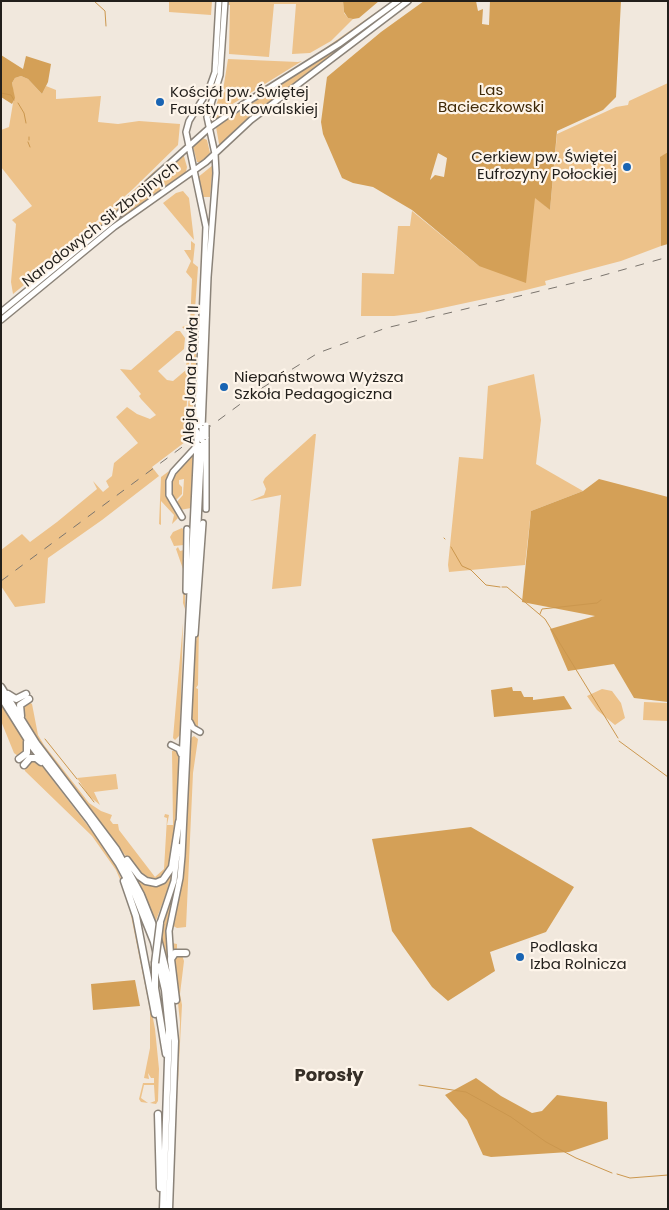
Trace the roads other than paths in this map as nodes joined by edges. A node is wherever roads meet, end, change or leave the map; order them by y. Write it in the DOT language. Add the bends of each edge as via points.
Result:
graph roads {
  1 [pos="219,1"];
  2 [pos="225,1"];
  3 [pos="398,1"];
  4 [pos="408,1"];
  5 [pos="199,105"];
  6 [pos="208,110"];
  7 [pos="207,117"];
  8 [pos="218,122"];
  9 [pos="208,130"];
  10 [pos="187,146"];
  11 [pos="215,154"];
  12 [pos="194,170"];
  13 [pos="205,198"];
  14 [pos="213,203"];
  15 [pos="5,312"];
  16 [pos="1,320"];
  17 [pos="203,341"];
  18 [pos="202,428"];
  19 [pos="200,442"];
  20 [pos="206,508"];
  21 [pos="182,517"];
  22 [pos="203,524"];
  23 [pos="187,529"];
  24 [pos="192,597"];
  25 [pos="188,618"];
  26 [pos="192,650"];
  27 [pos="1,687"];
  28 [pos="1,697"];
  29 [pos="189,717"];
  30 [pos="23,727"];
  31 [pos="183,733"];
  32 [pos="187,745"];
  33 [pos="182,760"];
  34 [pos="49,770"];
  35 [pos="179,822"];
  36 [pos="112,843"];
  37 [pos="113,854"];
  38 [pos="160,923"];
  39 [pos="186,953"];
  40 [pos="171,965"];
  41 [pos="155,1014"];
  42 [pos="175,1068"];
  43 [pos="168,1086"];
  44 [pos="170,1097"];
  45 [pos="158,1114"];
  46 [pos="169,1121"];
  47 [pos="162,1209"];
  48 [pos="168,1209"];
  1 -- 5 [label="main road" via="215,72"];
  2 -- 6 [label="main road" via="220,75"];
  3 -- 8 [label="main road, Narodowych Sił Zbrojnych" via="312,62"];
  4 -- 11 [label="main road, Narodowych Sił Zbrojnych" via="251,120"];
  5 -- 6 [label="main road" via="201,109"];
  5 -- 10 [label="main road" via="187,126"];
  6 -- 7 [label="main road"];
  7 -- 8 [label="main road"];
  7 -- 9 [label="main road"];
  8 -- 9 [label="main road, Narodowych Sił Zbrojnych"];
  9 -- 10 [label="main road, Narodowych Sił Zbrojnych"];
  9 -- 11 [label="main road, Aleja Jana Pawła II"];
  10 -- 12 [label="main road, Aleja Jana Pawła II"];
  10 -- 15 [label="main road, Narodowych Sił Zbrojnych" via="112,221"];
  11 -- 12 [label="main road, Narodowych Sił Zbrojnych"];
  11 -- 14 [label="main road, Aleja Jana Pawła II"];
  12 -- 13 [label="main road, Aleja Jana Pawła II"];
  12 -- 15 [label="main road, Narodowych Sił Zbrojnych"];
  13 -- 14 [label="main road"];
  13 -- 17 [label="main road, Aleja Jana Pawła II"];
  14 -- 17 [label="main road, Aleja Jana Pawła II"];
  15 -- 16 [label="main road, Narodowych Sił Zbrojnych"];
  17 -- 18 [label="main road, Aleja Jana Pawła II"];
  17 -- 18 [label="main road, Aleja Jana Pawła II"];
  18 -- 19 [label="main road, Aleja Jana Pawła II, bridge"];
  19 -- 20 [label="main road"];
  19 -- 21 [label="main road" via="169,480 169,495"];
  19 -- 24 [label="main road, Aleja Jana Pawła II"];
  22 -- 26 [label="main road" via="198,616"];
  23 -- 25 [label="main road"];
  24 -- 25 [label="main road"];
  24 -- 26 [label="main road"];
  25 -- 31 [label="main road"];
  26 -- 29 [label="main road"];
  27 -- 30 [label="highway"];
  27 -- 30 [label="highway" via="14,698 28,696 20,705"];
  28 -- 30 [label="highway"];
  29 -- 32 [label="main road"];
  29 -- 32 [label="main road" via="192,727 200,732 192,735"];
  30 -- 34 [label="highway"];
  30 -- 34 [label="highway" via="28,750 21,762 34,758"];
  30 -- 36 [label="highway"];
  31 -- 33 [label="main road"];
  31 -- 33 [label="main road" via="180,741 171,745 179,749"];
  32 -- 40 [label="main road" via="181,871 169,931"];
  33 -- 35 [label="main road"];
  34 -- 37 [label="highway"];
  35 -- 36 [label="highway" via="172,867 168,877 159,882 143,879"];
  35 -- 38 [label="main road" via="176,872"];
  36 -- 42 [label="highway" via="141,895 162,949 173,1015"];
  37 -- 41 [label="highway" via="133,905"];
  37 -- 43 [label="highway" via="144,913 160,965 169,1030"];
  38 -- 43 [label="highway, bridge" via="155,988"];
  39 -- 40 [label="highway" via="173,954"];
  40 -- 42 [label="highway" via="178,1030"];
  42 -- 44 [label="highway"];
  43 -- 44 [label="highway"];
  44 -- 46 [label="highway"];
  45 -- 47 [label="highway"];
  46 -- 47 [label="highway"];
  46 -- 48 [label="highway"];
}
